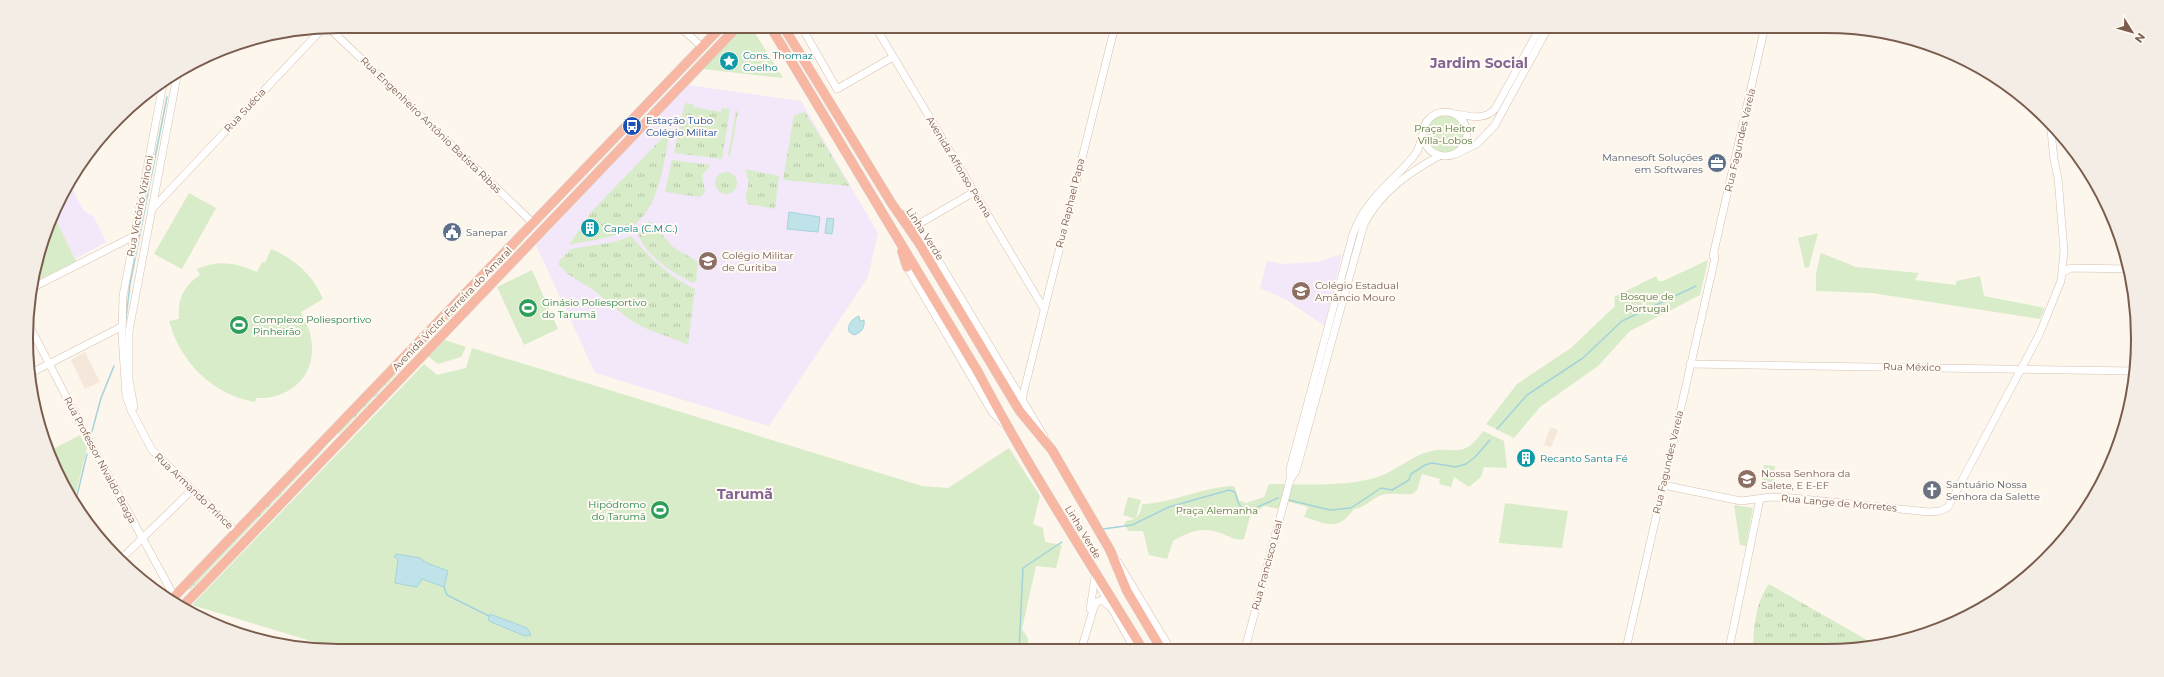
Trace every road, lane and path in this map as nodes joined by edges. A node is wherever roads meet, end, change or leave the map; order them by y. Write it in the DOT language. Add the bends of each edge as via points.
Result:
graph roads {
  1 [pos="334,33"];
  2 [pos="687,33"];
  3 [pos="715,33"];
  4 [pos="731,33"];
  5 [pos="774,33"];
  6 [pos="787,33"];
  7 [pos="806,33"];
  8 [pos="879,33"];
  9 [pos="1113,33"];
  10 [pos="1539,33"];
  11 [pos="1540,33"];
  12 [pos="1763,33"];
  13 [pos="318,34"];
  14 [pos="702,47"];
  15 [pos="893,57"];
  16 [pos="174,81"];
  17 [pos="162,89"];
  18 [pos="1452,113"];
  19 [pos="2051,133"];
  20 [pos="1422,136"];
  21 [pos="1456,154"];
  22 [pos="1439,156"];
  23 [pos="156,190"];
  24 [pos="167,192"];
  25 [pos="974,192"];
  26 [pos="561,194"];
  27 [pos="570,202"];
  28 [pos="549,206"];
  29 [pos="152,209"];
  30 [pos="898,213"];
  31 [pos="557,215"];
  32 [pos="533,223"];
  33 [pos="917,225"];
  34 [pos="134,236"];
  35 [pos="898,239"];
  36 [pos="115,246"];
  37 [pos="131,249"];
  38 [pos="2064,258"];
  39 [pos="907,267"];
  40 [pos="2074,267"];
  41 [pos="2123,269"];
  42 [pos="2063,272"];
  43 [pos="38,285"];
  44 [pos="1044,309"];
  45 [pos="130,322"];
  46 [pos="121,327"];
  47 [pos="33,333"];
  48 [pos="2031,350"];
  49 [pos="49,364"];
  50 [pos="1690,364"];
  51 [pos="2021,369"];
  52 [pos="2034,370"];
  53 [pos="35,371"];
  54 [pos="2129,372"];
  55 [pos="1025,381"];
  56 [pos="1012,384"];
  57 [pos="1022,399"];
  58 [pos="1006,426"];
  59 [pos="140,428"];
  60 [pos="333,432"];
  61 [pos="342,440"];
  62 [pos="322,443"];
  63 [pos="1052,450"];
  64 [pos="331,452"];
  65 [pos="1290,480"];
  66 [pos="1663,485"];
  67 [pos="192,490"];
  68 [pos="1760,499"];
  69 [pos="236,532"];
  70 [pos="143,539"];
  71 [pos="1110,550"];
  72 [pos="124,557"];
  73 [pos="1089,563"];
  74 [pos="1095,577"];
  75 [pos="170,594"];
  76 [pos="177,598"];
  77 [pos="186,603"];
  78 [pos="1111,610"];
  79 [pos="1090,613"];
  80 [pos="1082,644"];
  81 [pos="1131,644"];
  82 [pos="1138,644"];
  83 [pos="1158,644"];
  84 [pos="1167,644"];
  85 [pos="1246,644"];
  86 [pos="1627,644"];
  87 [pos="1730,644"];
  1 -- 32 [label="street, Rua Engenheiro Antônio Batista Ribas"];
  2 -- 14 [label="street"];
  3 -- 14 [label="highway, Avenida Victor Ferreira do Amaral"];
  4 -- 27 [label="highway, Avenida Victor Ferreira do Amaral"];
  5 -- 35 [label="highway, Linha Verde"];
  6 -- 30 [label="highway, Linha Verde"];
  7 -- 15 [label="street" via="837,89"];
  8 -- 15 [label="street, Avenida Affonso Penna"];
  9 -- 44 [label="street, Rua Raphael Papa"];
  10 -- 18 [label="street" via="1500,103 1492,112 1481,117"];
  11 -- 21 [label="street" via="1496,125 1478,143"];
  12 -- 50 [label="street, Rua Fagundes Varela"];
  13 -- 24 [label="street, Rua Suécia"];
  14 -- 26 [label="highway, Avenida Victor Ferreira do Amaral"];
  15 -- 25 [label="street, Avenida Affonso Penna"];
  16 -- 23 [label="street, Rua Victório Vizinoni"];
  17 -- 34 [label="street, Rua Victório Vizinoni"];
  18 -- 20 [label="street" via="1439,112 1432,116 1426,121"];
  18 -- 21 [label="street" via="1464,122 1467,128 1466,143"];
  19 -- 38 [label="street" via="2058,178"];
  20 -- 22 [label="street" via="1427,148"];
  20 -- 65 [label="street" via="1413,157 1373,198 1355,229 1290,469"];
  21 -- 22 [label="street"];
  22 -- 65 [label="street" via="1401,180 1379,202 1364,224 1296,471"];
  23 -- 24 [label="street" via="161,194"];
  23 -- 29 [label="street, Rua Victório Vizinoni"];
  24 -- 29 [label="street, Rua Suécia"];
  25 -- 33 [label="street"];
  25 -- 44 [label="street, Avenida Affonso Penna"];
  26 -- 27 [label="highway" via="562,200"];
  26 -- 28 [label="highway, Avenida Victor Ferreira do Amaral"];
  27 -- 31 [label="highway, Avenida Victor Ferreira do Amaral"];
  28 -- 31 [label="highway" via="555,208"];
  28 -- 32 [label="highway, Avenida Victor Ferreira do Amaral"];
  29 -- 45 [label="street, Rua Victório Vizinoni"];
  30 -- 33 [label="highway"];
  30 -- 63 [label="highway, Linha Verde" via="1018,410"];
  31 -- 61 [label="highway, Avenida Victor Ferreira do Amaral"];
  32 -- 60 [label="highway, Avenida Victor Ferreira do Amaral"];
  33 -- 56 [label="street, Linha Verde"];
  34 -- 36 [label="street"];
  34 -- 37 [label="street, Rua Victório Vizinoni"];
  35 -- 39 [label="highway"];
  35 -- 58 [label="highway, Linha Verde" via="978,372"];
  36 -- 37 [label="street" via="122,245"];
  36 -- 43 [label="street"];
  37 -- 46 [label="street, Rua Victório Vizinoni"];
  38 -- 40 [label="street"];
  38 -- 42 [label="street"];
  39 -- 58 [label="street, Linha Verde" via="992,412"];
  40 -- 41 [label="street"];
  40 -- 42 [label="street"];
  42 -- 48 [label="street" via="2052,306"];
  44 -- 55 [label="street, Rua Raphael Papa"];
  45 -- 59 [label="street, Rua Armando Prince" via="130,391"];
  46 -- 49 [label="street"];
  46 -- 59 [label="street, Rua Armando Prince" via="126,396"];
  47 -- 49 [label="street, Rua Professor Nivaldo Braga"];
  48 -- 51 [label="street"];
  48 -- 52 [label="street" via="2030,362"];
  49 -- 53 [label="street"];
  49 -- 70 [label="street, Rua Professor Nivaldo Braga"];
  50 -- 51 [label="street, Rua México"];
  50 -- 66 [label="street, Rua Fagundes Varela"];
  51 -- 52 [label="street, Rua México"];
  51 -- 68 [label="street, Rua Lange de Morretes" via="1953,500 1944,510 1929,512 1797,498"];
  52 -- 54 [label="street, Rua México"];
  55 -- 56 [label="street" via="1018,387"];
  55 -- 57 [label="street, Rua Raphael Papa"];
  56 -- 57 [label="street, Linha Verde"];
  57 -- 63 [label="street, Linha Verde"];
  58 -- 73 [label="highway, Linha Verde"];
  59 -- 67 [label="street, Rua Armando Prince" via="152,450"];
  60 -- 61 [label="highway" via="334,438"];
  60 -- 62 [label="highway, Avenida Victor Ferreira do Amaral"];
  61 -- 64 [label="highway, Avenida Victor Ferreira do Amaral"];
  62 -- 64 [label="highway" via="329,444"];
  62 -- 69 [label="highway, Avenida Victor Ferreira do Amaral"];
  63 -- 71 [label="highway, Linha Verde"];
  64 -- 77 [label="highway, Avenida Victor Ferreira do Amaral"];
  65 -- 85 [label="street, Rua Francisco Leal"];
  66 -- 68 [label="street, Rua Lange de Morretes" via="1741,501"];
  66 -- 86 [label="street, Rua Fagundes Varela"];
  67 -- 69 [label="street, Rua Armando Prince"];
  67 -- 70 [label="street"];
  68 -- 87 [label="street"];
  69 -- 76 [label="highway, Avenida Victor Ferreira do Amaral"];
  70 -- 72 [label="street"];
  70 -- 75 [label="street, Rua Professor Nivaldo Braga"];
  71 -- 83 [label="highway, Linha Verde" via="1127,591"];
  71 -- 84 [label="street"];
  73 -- 74 [label="street"];
  73 -- 82 [label="highway, Linha Verde"];
  74 -- 78 [label="street"];
  74 -- 79 [label="street"];
  78 -- 79 [label="street" via="1106,603 1100,601"];
  78 -- 81 [label="street"];
  79 -- 80 [label="street"];
}
